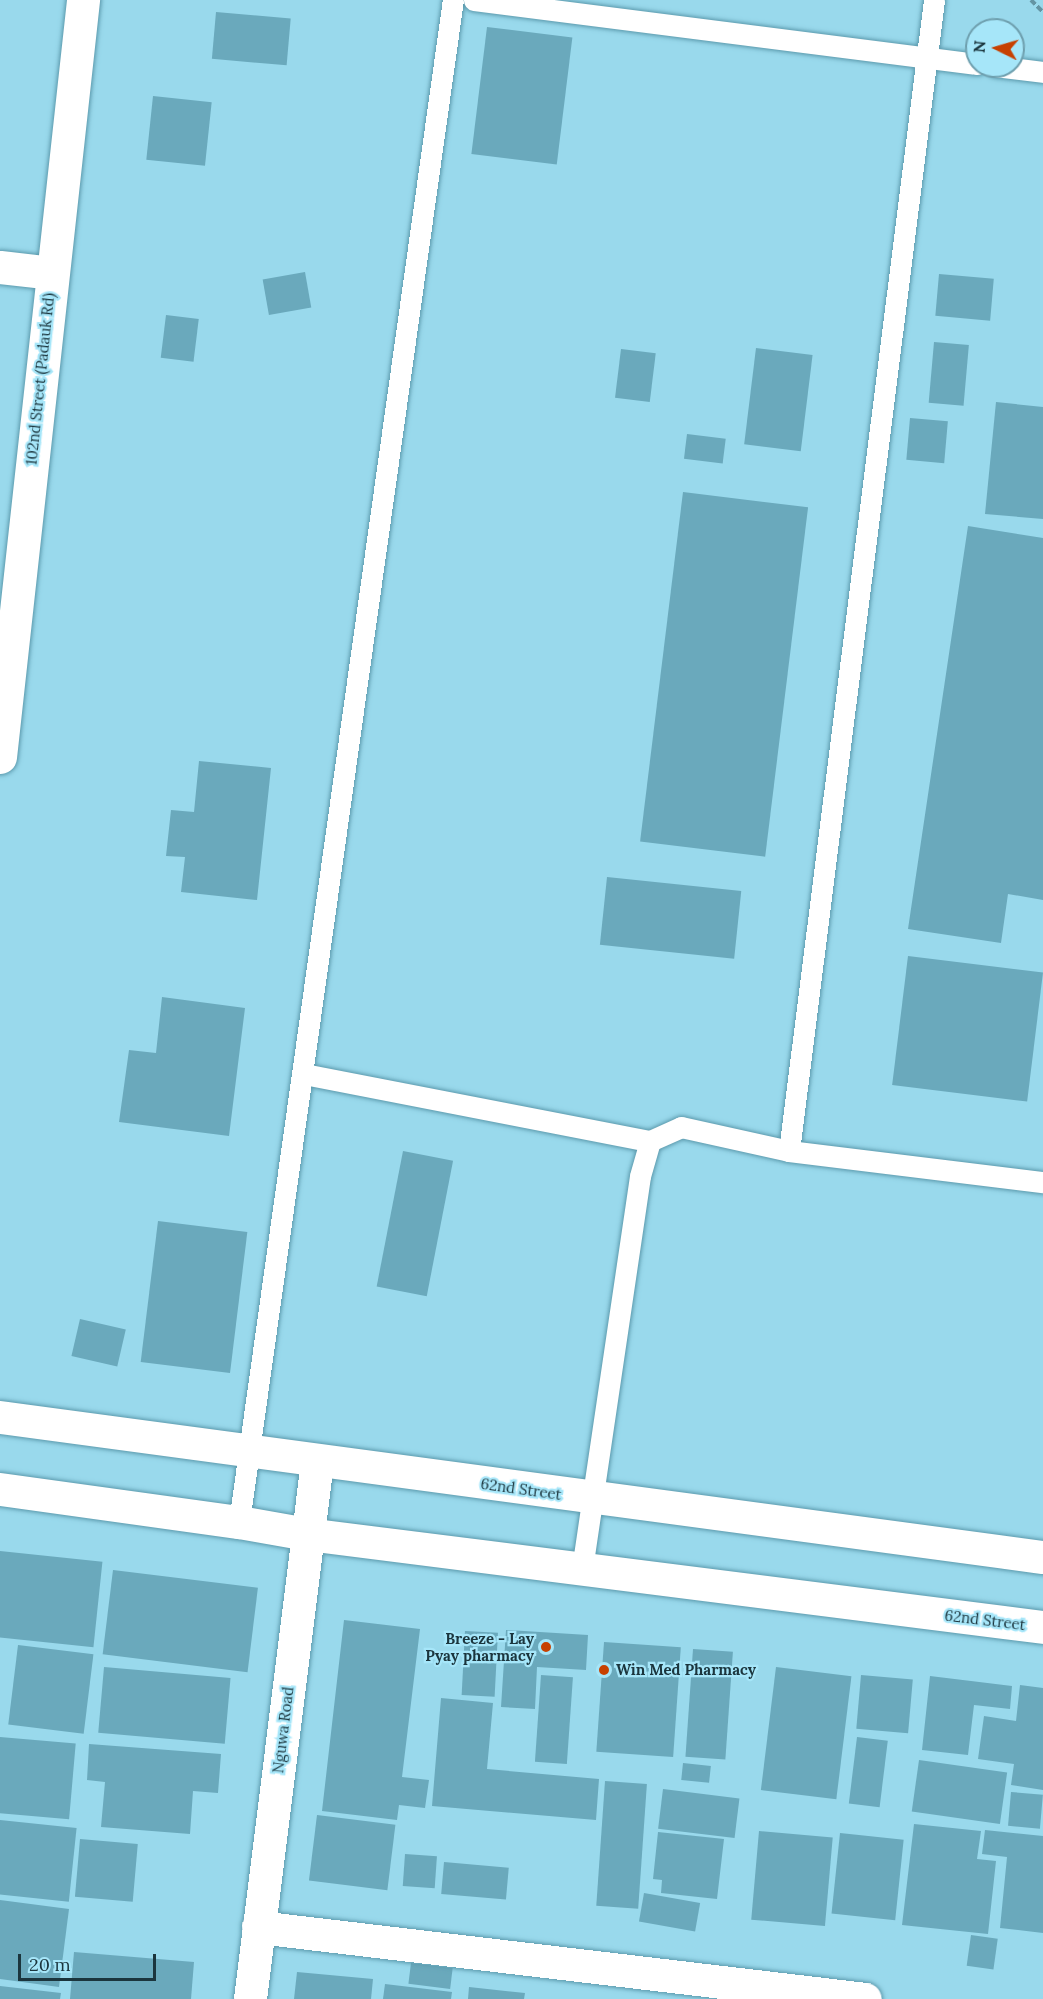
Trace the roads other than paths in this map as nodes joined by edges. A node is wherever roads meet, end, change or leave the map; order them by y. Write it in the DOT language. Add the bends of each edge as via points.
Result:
graph roads {
  1 [pos="83,0"];
  2 [pos="453,0"];
  3 [pos="474,0"];
  4 [pos="934,0"];
  5 [pos="926,58"];
  6 [pos="965,63"];
  7 [pos="1025,70"];
  8 [pos="1043,72"];
  9 [pos="0,267"];
  10 [pos="52,273"];
  11 [pos="0,757"];
  12 [pos="304,1074"];
  13 [pos="650,1141"];
  14 [pos="789,1151"];
  15 [pos="1043,1182"];
  16 [pos="0,1417"];
  17 [pos="251,1450"];
  18 [pos="317,1461"];
  19 [pos="0,1489"];
  20 [pos="591,1498"];
  21 [pos="239,1522"];
  22 [pos="307,1534"];
  23 [pos="1043,1557"];
  24 [pos="582,1569"];
  25 [pos="1043,1628"];
  26 [pos="258,1927"];
  27 [pos="250,1999"];
  28 [pos="865,1999"];
  1 -- 10 [label="main road, 102nd Street (Padauk Rd)"];
  2 -- 12 [label="lane"];
  3 -- 5 [label="lane"];
  4 -- 5 [label="lane"];
  5 -- 6 [label="lane"];
  5 -- 14 [label="lane"];
  7 -- 8 [label="lane"];
  9 -- 10 [label="main road"];
  10 -- 11 [label="main road, 102nd Street (Padauk Rd)"];
  12 -- 13 [label="lane"];
  12 -- 17 [label="lane"];
  13 -- 14 [label="lane" via="681,1127"];
  13 -- 20 [label="lane" via="639,1176"];
  14 -- 15 [label="lane"];
  16 -- 17 [label="main road, 62nd Street"];
  17 -- 18 [label="main road, 62nd Street"];
  17 -- 21 [label="lane"];
  18 -- 20 [label="main road, 62nd Street"];
  18 -- 22 [label="main road, Nguwa Road"];
  19 -- 21 [label="main road, 62nd Street"];
  20 -- 23 [label="main road, 62nd Street"];
  20 -- 24 [label="lane"];
  21 -- 22 [label="main road, 62nd Street"];
  22 -- 24 [label="main road, 62nd Street"];
  22 -- 26 [label="main road, Nguwa Road"];
  24 -- 25 [label="main road, 62nd Street"];
  26 -- 27 [label="main road, Nguwa Road"];
  26 -- 28 [label="main road"];
}
